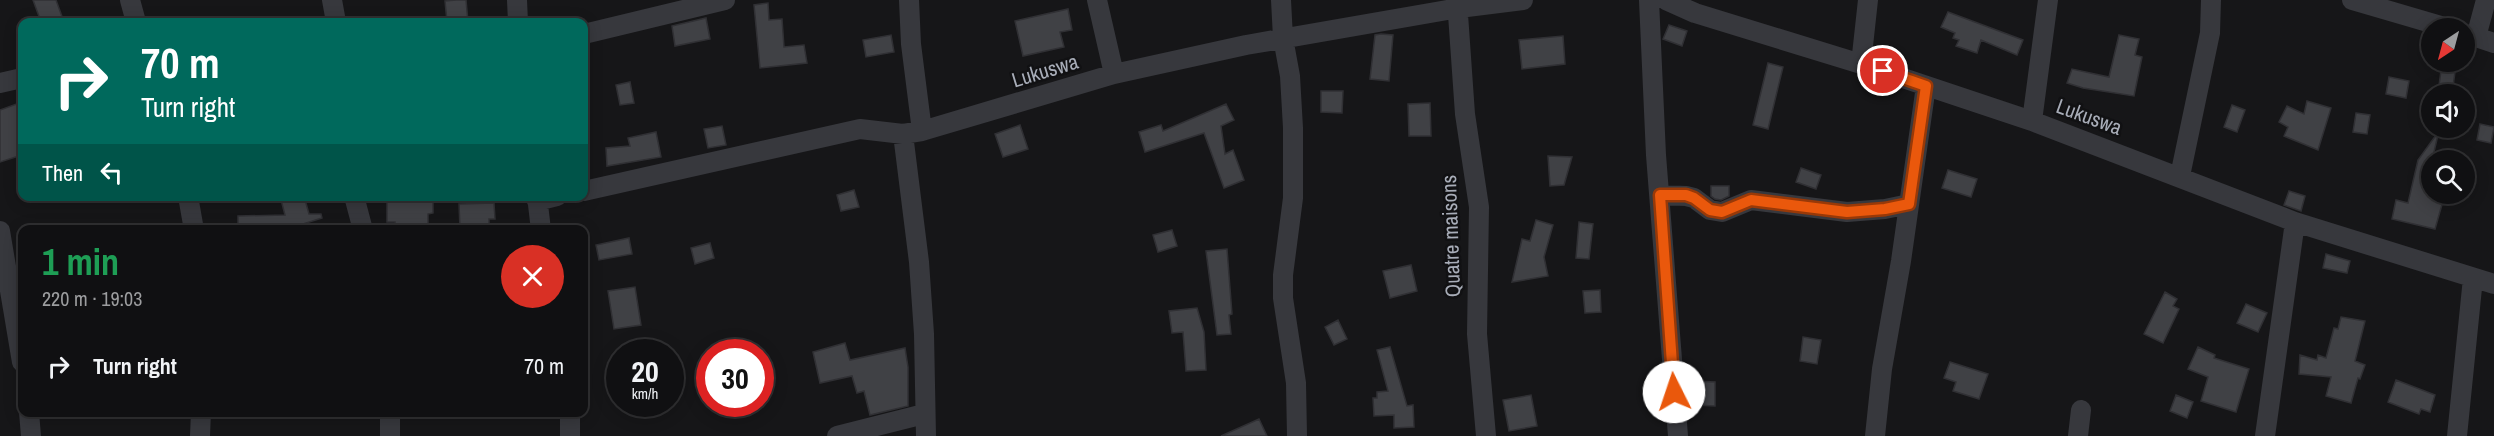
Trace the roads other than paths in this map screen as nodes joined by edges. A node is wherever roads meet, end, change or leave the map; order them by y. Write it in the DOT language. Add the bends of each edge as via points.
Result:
graph roads {
  1 [pos="130,0"];
  2 [pos="332,0"];
  3 [pos="517,0"];
  4 [pos="725,0"];
  5 [pos="909,0"];
  6 [pos="1097,0"];
  7 [pos="1281,0"];
  8 [pos="1523,0"];
  9 [pos="1649,0"];
  10 [pos="1666,0"];
  11 [pos="1868,0"];
  12 [pos="2048,0"];
  13 [pos="2211,0"];
  14 [pos="2352,0"];
  15 [pos="2486,0"];
  16 [pos="1458,4"];
  17 [pos="135,18"];
  18 [pos="335,18"];
  19 [pos="518,18"];
  20 [pos="2421,20"];
  21 [pos="588,33"];
  22 [pos="1283,38"];
  23 [pos="2478,38"];
  24 [pos="1861,64"];
  25 [pos="1114,74"];
  26 [pos="18,79"];
  27 [pos="0,83"];
  28 [pos="1926,86"];
  29 [pos="2032,121"];
  30 [pos="912,133"];
  31 [pos="2180,176"];
  32 [pos="588,190"];
  33 [pos="1660,195"];
  34 [pos="190,201"];
  35 [pos="355,201"];
  36 [pos="537,201"];
  37 [pos="1909,204"];
  38 [pos="2295,222"];
  39 [pos="193,225"];
  40 [pos="362,225"];
  41 [pos="540,225"];
  42 [pos="0,231"];
  43 [pos="2473,278"];
  44 [pos="2494,284"];
  45 [pos="18,338"];
  46 [pos="2081,410"];
  47 [pos="924,414"];
  48 [pos="30,417"];
  49 [pos="201,417"];
  50 [pos="390,417"];
  51 [pos="570,417"];
  52 [pos="32,436"];
  53 [pos="200,436"];
  54 [pos="390,436"];
  55 [pos="570,436"];
  56 [pos="837,436"];
  57 [pos="926,436"];
  58 [pos="1297,436"];
  59 [pos="1486,436"];
  60 [pos="1678,436"];
  61 [pos="1875,436"];
  62 [pos="2078,436"];
  63 [pos="2265,436"];
  64 [pos="2457,436"];
  1 -- 17 [label="street"];
  2 -- 18 [label="street"];
  3 -- 19 [label="street"];
  4 -- 21 [label="street"];
  5 -- 30 [label="street"];
  6 -- 25 [label="street"];
  7 -- 22 [label="street"];
  8 -- 16 [label="street, Lukuswa"];
  9 -- 33 [label="street"];
  10 -- 24 [label="street, Lukuswa" via="1695,13"];
  11 -- 24 [label="street"];
  12 -- 29 [label="street"];
  13 -- 31 [label="street" via="2210,33"];
  14 -- 20 [label="street"];
  15 -- 23 [label="street"];
  16 -- 22 [label="street, Lukuswa"];
  16 -- 59 [label="street, Quatre maisons" via="1465,114 1479,207 1477,334"];
  22 -- 25 [label="street, Lukuswa"];
  22 -- 58 [label="street" via="1293,128 1293,198 1283,298 1296,383"];
  24 -- 28 [label="street, Lukuswa"];
  25 -- 30 [label="street, Lukuswa"];
  26 -- 27 [label="street"];
  28 -- 29 [label="street, Lukuswa"];
  28 -- 37 [label="street"];
  29 -- 31 [label="street, Lukuswa"];
  30 -- 32 [label="street, Lukuswa" via="860,129"];
  30 -- 47 [label="street" via="924,334"];
  31 -- 38 [label="street, Lukuswa"];
  33 -- 37 [label="street" via="1686,195 1710,210 1722,212 1751,200 1847,212"];
  33 -- 60 [label="street"];
  34 -- 39 [label="street"];
  35 -- 40 [label="street"];
  36 -- 41 [label="street"];
  37 -- 61 [label="street"];
  38 -- 43 [label="street, Lukuswa"];
  38 -- 63 [label="street"];
  42 -- 45 [label="street"];
  43 -- 44 [label="street, Lukuswa"];
  43 -- 64 [label="street"];
  46 -- 62 [label="street"];
  47 -- 56 [label="street"];
  47 -- 57 [label="street"];
  48 -- 52 [label="street"];
  49 -- 53 [label="street"];
  50 -- 54 [label="street"];
  51 -- 55 [label="street"];
}
